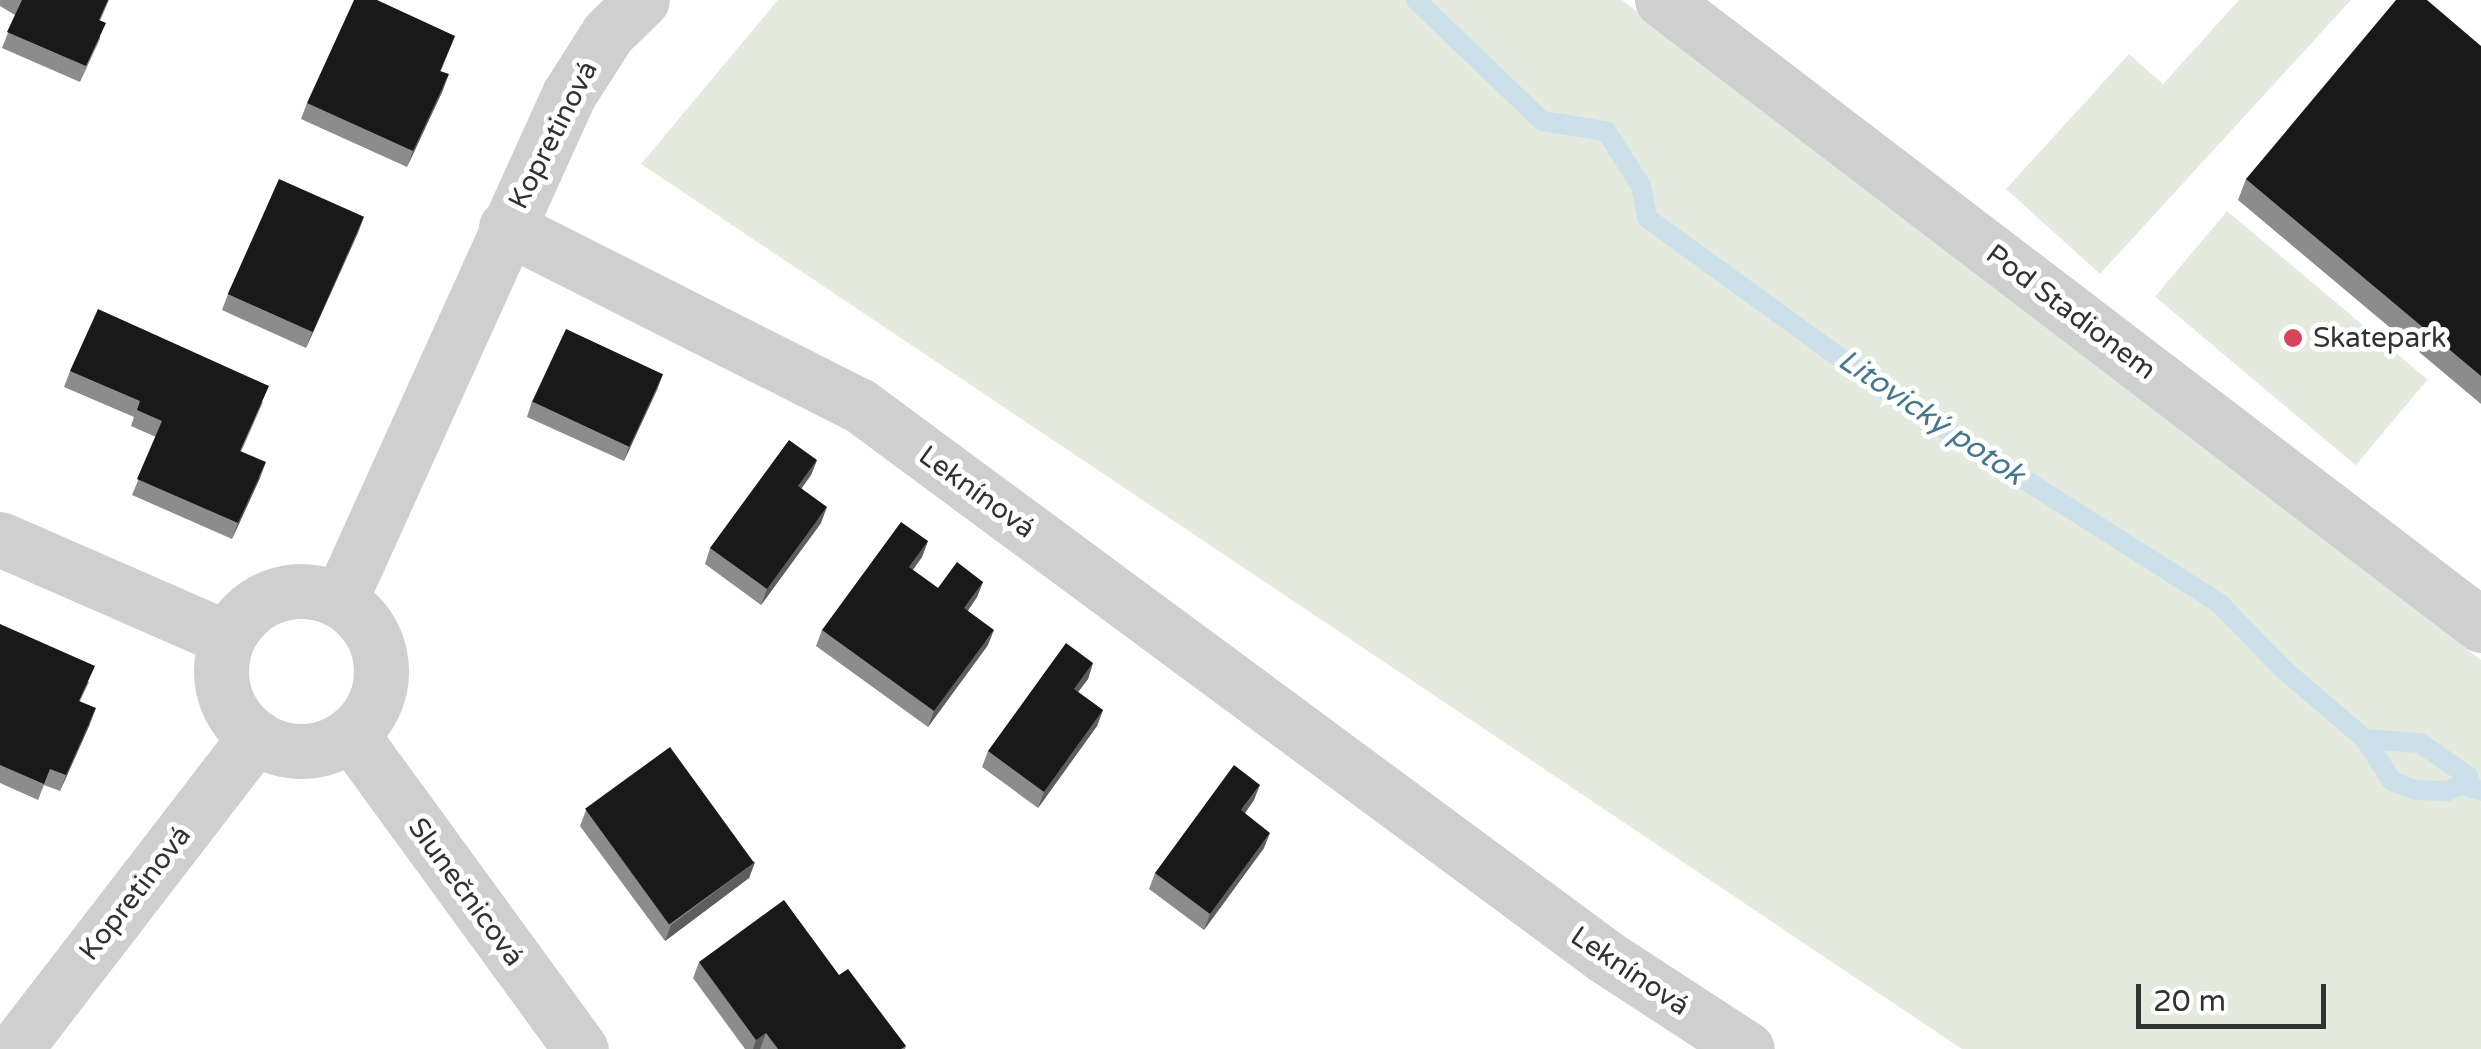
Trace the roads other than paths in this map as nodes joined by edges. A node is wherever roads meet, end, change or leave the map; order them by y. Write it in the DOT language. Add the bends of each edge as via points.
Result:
graph roads {
  1 [pos="642,0"];
  2 [pos="1662,0"];
  3 [pos="506,227"];
  4 [pos="0,539"];
  5 [pos="340,600"];
  6 [pos="2481,625"];
  7 [pos="227,638"];
  8 [pos="352,734"];
  9 [pos="255,737"];
  10 [pos="1735,1046"];
  11 [pos="15,1049"];
  12 [pos="581,1049"];
  1 -- 3 [label="street, Kopretinová" via="608,33 569,94"];
  2 -- 6 [label="street, Pod Stadionem"];
  3 -- 5 [label="street"];
  3 -- 10 [label="street, Leknínová" via="859,405"];
  4 -- 7 [label="street"];
  5 -- 7 [label="street" via="294,590 264,599"];
  5 -- 8 [label="street" via="374,633 382,664 379,696"];
  7 -- 9 [label="street" via="220,678 229,708"];
  8 -- 9 [label="street" via="308,752"];
  8 -- 12 [label="street, Slunečnicová"];
  9 -- 11 [label="street, Kopretinová"];
}
